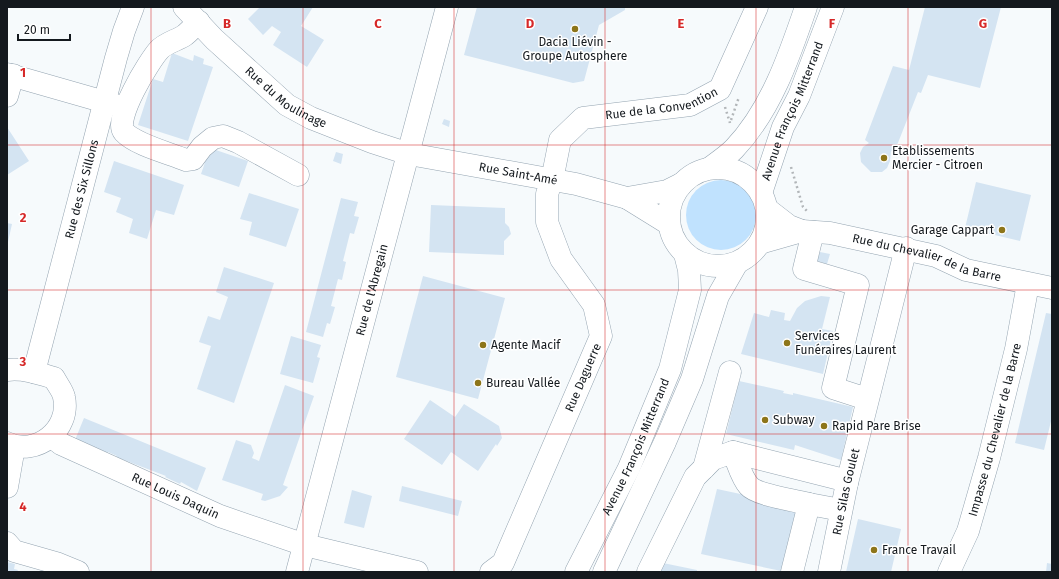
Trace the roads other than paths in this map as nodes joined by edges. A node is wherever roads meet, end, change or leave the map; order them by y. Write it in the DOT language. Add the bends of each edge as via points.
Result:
graph roads {
  1 [pos="134,7"];
  2 [pos="184,7"];
  3 [pos="447,7"];
  4 [pos="757,7"];
  5 [pos="806,7"];
  6 [pos="833,7"];
  7 [pos="199,22"];
  8 [pos="10,74"];
  9 [pos="7,96"];
  10 [pos="105,102"];
  11 [pos="126,107"];
  12 [pos="409,154"];
  13 [pos="710,168"];
  14 [pos="298,175"];
  15 [pos="552,180"];
  16 [pos="681,184"];
  17 [pos="626,198"];
  18 [pos="764,201"];
  19 [pos="669,224"];
  20 [pos="808,225"];
  21 [pos="760,244"];
  22 [pos="906,248"];
  23 [pos="685,254"];
  24 [pos="737,263"];
  25 [pos="1028,284"];
  26 [pos="1052,288"];
  27 [pos="7,370"];
  28 [pos="34,372"];
  29 [pos="730,372"];
  30 [pos="867,399"];
  31 [pos="52,437"];
  32 [pos="11,445"];
  33 [pos="734,452"];
  34 [pos="704,468"];
  35 [pos="847,483"];
  36 [pos="7,487"];
  37 [pos="809,504"];
  38 [pos="841,510"];
  39 [pos="7,543"];
  40 [pos="305,545"];
  41 [pos="78,572"];
  42 [pos="297,572"];
  43 [pos="417,572"];
  44 [pos="492,572"];
  45 [pos="576,572"];
  46 [pos="604,572"];
  47 [pos="648,572"];
  48 [pos="792,572"];
  49 [pos="829,572"];
  50 [pos="949,572"];
  1 -- 10 [label="street, Rue des Six Sillons" via="124,31"];
  2 -- 7 [label="street, Rue du Moulinage"];
  3 -- 12 [label="street, Rue de l'Abregain"];
  4 -- 15 [label="street, Rue de la Convention" via="720,89 690,105 583,118 560,140"];
  5 -- 13 [label="street, Avenue François Mitterrand" via="773,94 745,126 733,150"];
  6 -- 18 [label="street, Avenue François Mitterrand" via="804,83 783,127"];
  7 -- 11 [label="street" via="187,34 160,48 150,61"];
  7 -- 12 [label="street, Rue du Moulinage" via="214,39 287,105 311,118"];
  8 -- 9 [label="street"];
  8 -- 10 [label="street"];
  10 -- 11 [label="street"];
  10 -- 28 [label="street, Rue des Six Sillons"];
  11 -- 14 [label="street" via="121,124 123,131 138,142 186,160 193,159 212,138 223,136"];
  12 -- 15 [label="street, Rue Saint-Amé"];
  12 -- 40 [label="street, Rue de l'Abregain"];
  13 -- 16 [label="street"];
  13 -- 18 [label="street" via="726,168 743,174 752,181"];
  15 -- 17 [label="street, Rue Saint-Amé"];
  15 -- 44 [label="street, Rue Daguerre" via="547,194 547,222 561,259 594,306 601,336 503,563"];
  16 -- 17 [label="street" via="667,190"];
  16 -- 19 [label="street" via="671,202"];
  17 -- 19 [label="street"];
  18 -- 20 [label="street" via="789,226"];
  18 -- 21 [label="street" via="767,221"];
  19 -- 23 [label="street" via="677,245"];
  20 -- 21 [label="street"];
  20 -- 22 [label="street, Rue du Chevalier de la Barre" via="830,233"];
  20 -- 30 [label="street" via="804,270 858,285 833,388"];
  21 -- 24 [label="street"];
  22 -- 25 [label="street, Rue du Chevalier de la Barre" via="936,256 966,270"];
  22 -- 30 [label="street, Rue Silas Goulet"];
  23 -- 24 [label="street" via="704,265 726,266"];
  23 -- 45 [label="street, Avenue François Mitterrand" via="690,290 670,369 629,468"];
  24 -- 46 [label="street, Avenue François Mitterrand" via="718,296 692,379 665,442"];
  25 -- 26 [label="street, Rue du Chevalier de la Barre"];
  25 -- 50 [label="street, Impasse du Chevalier de la Barre" via="1016,349 987,465 968,531"];
  27 -- 28 [label="street"];
  28 -- 31 [label="street" via="54,378 64,397 63,419"];
  29 -- 34 [label="street"];
  30 -- 35 [label="street, Rue Silas Goulet"];
  31 -- 32 [label="street" via="34,446"];
  31 -- 40 [label="street, Rue Louis Daquin" via="61,444 220,516"];
  32 -- 36 [label="street"];
  33 -- 34 [label="street" via="713,459"];
  33 -- 35 [label="street" via="840,479"];
  33 -- 37 [label="street" via="750,488"];
  34 -- 47 [label="street" via="695,477"];
  35 -- 38 [label="street, Rue Silas Goulet"];
  37 -- 38 [label="street"];
  37 -- 48 [label="street"];
  38 -- 49 [label="street, Rue Silas Goulet"];
  39 -- 41 [label="street" via="14,551"];
  40 -- 42 [label="street, Rue de l'Abregain"];
  40 -- 43 [label="street"];
}
